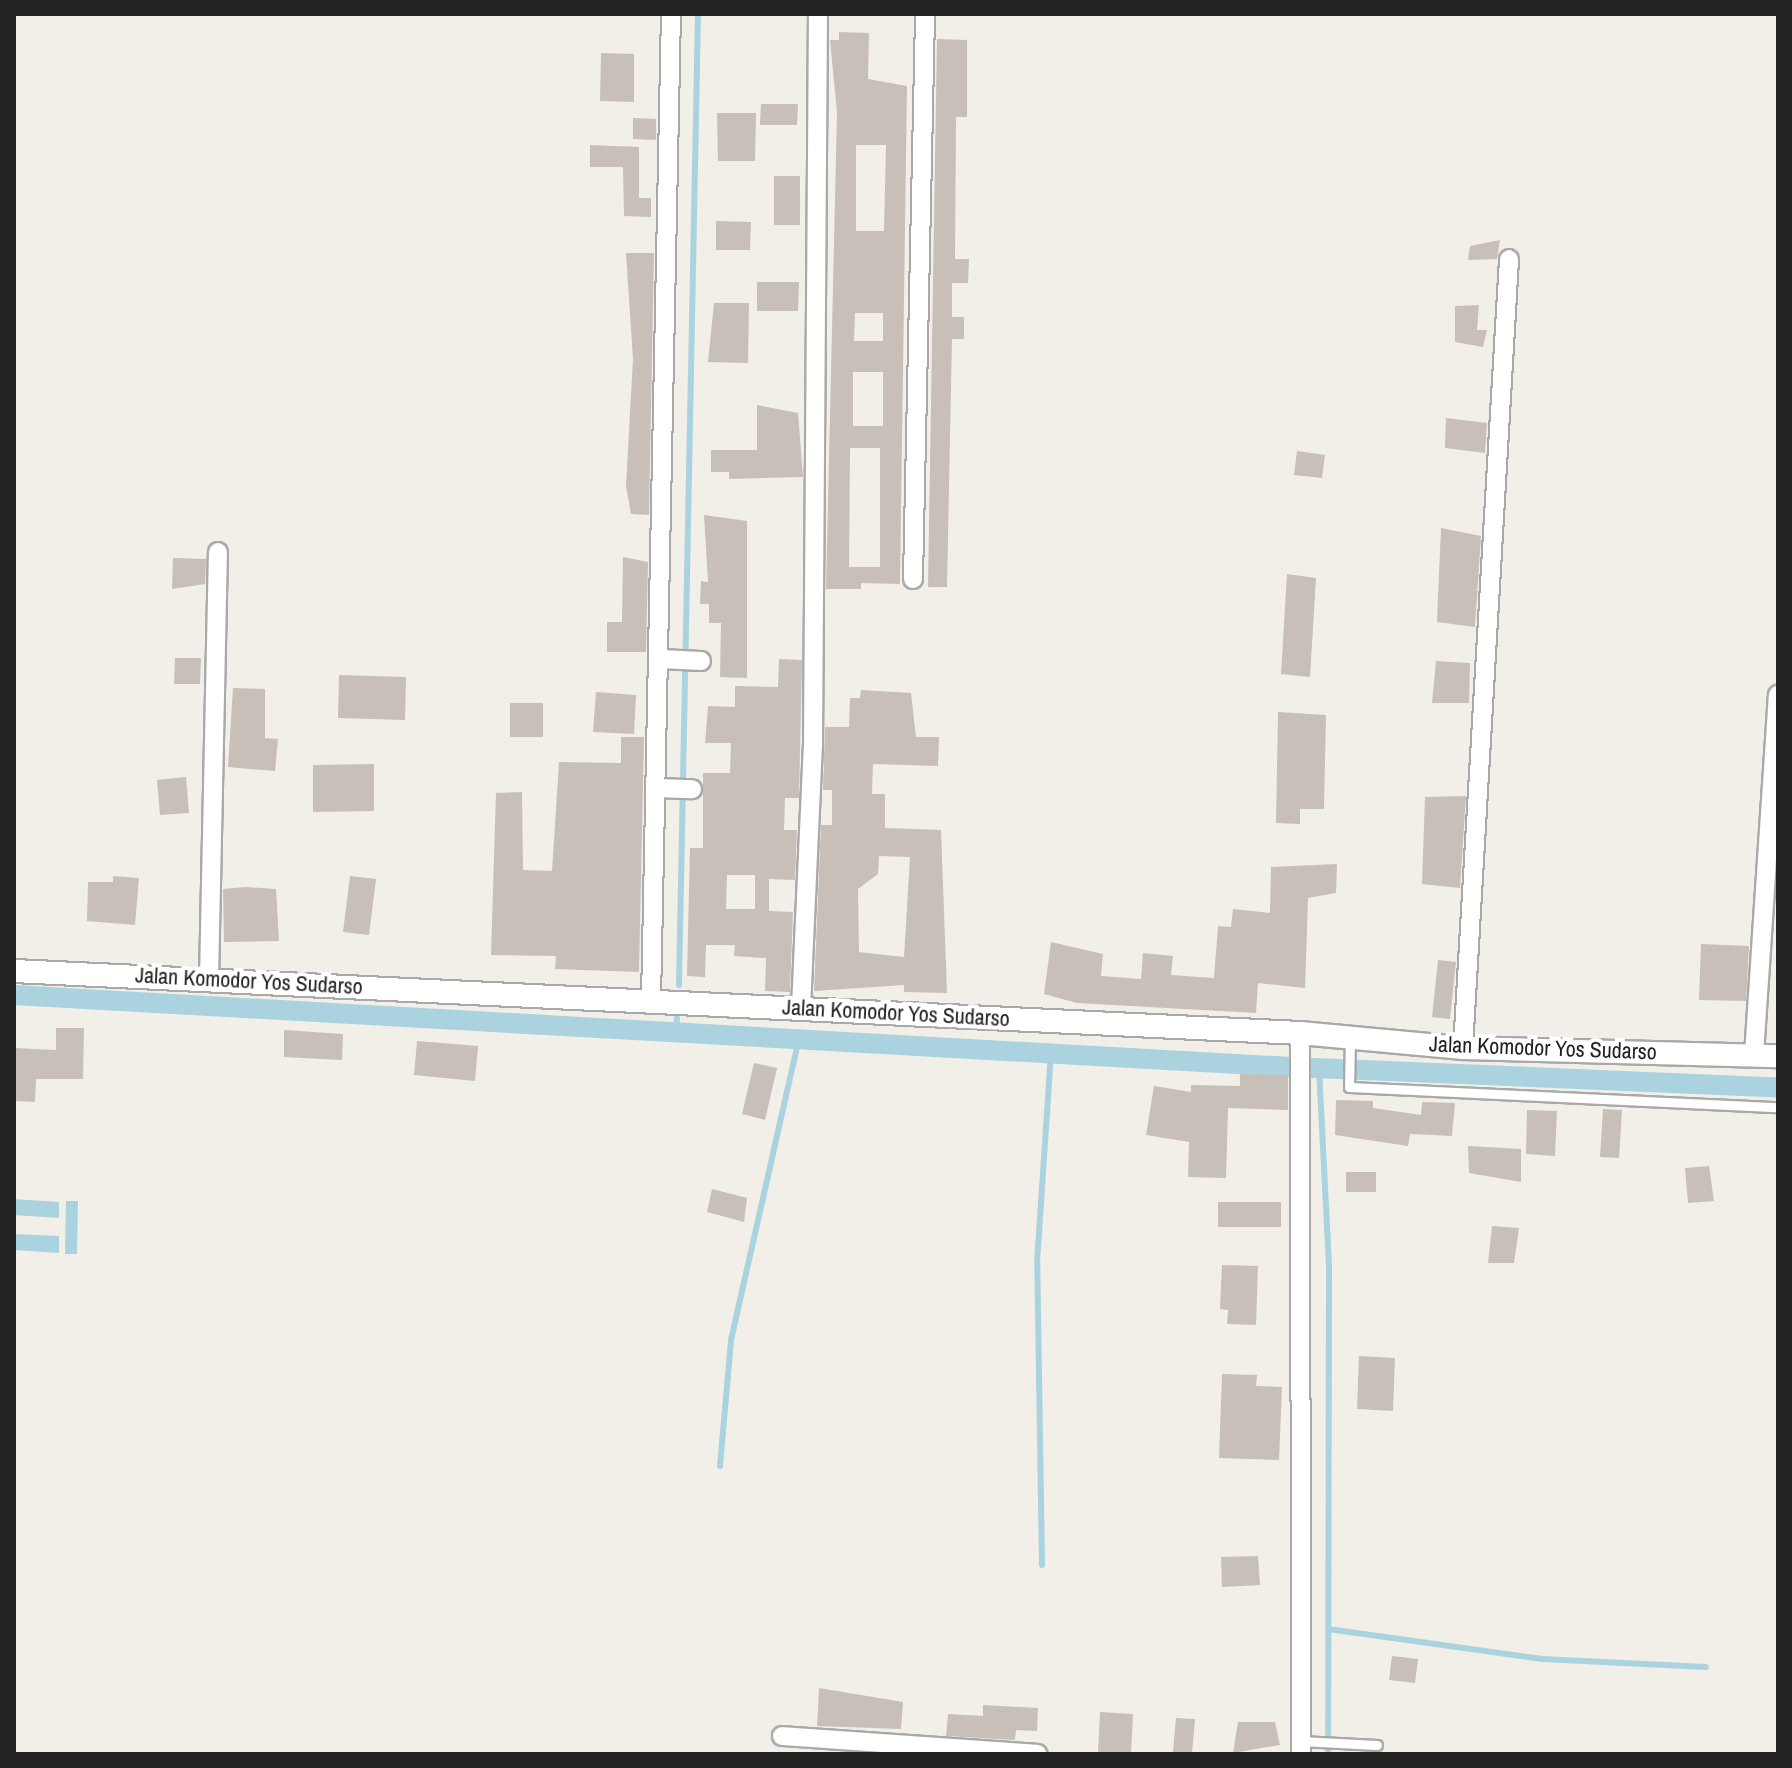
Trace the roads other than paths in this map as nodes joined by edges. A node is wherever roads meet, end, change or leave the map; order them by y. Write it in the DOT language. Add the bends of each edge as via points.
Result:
graph roads {
  1 [pos="671,14"];
  2 [pos="818,14"];
  3 [pos="925,14"];
  4 [pos="1509,259"];
  5 [pos="218,552"];
  6 [pos="913,579"];
  7 [pos="668,660"];
  8 [pos="701,661"];
  9 [pos="1778,695"];
  10 [pos="664,788"];
  11 [pos="692,789"];
  12 [pos="14,971"];
  13 [pos="209,979"];
  14 [pos="651,1000"];
  15 [pos="801,1008"];
  16 [pos="1301,1040"];
  17 [pos="1349,1045"];
  18 [pos="1463,1048"];
  19 [pos="1754,1055"];
  20 [pos="1778,1056"];
  21 [pos="1778,1107"];
  22 [pos="782,1736"];
  23 [pos="1305,1745"];
  24 [pos="1377,1745"];
  25 [pos="1037,1754"];
  1 -- 7 [label="street"];
  2 -- 15 [label="street" via="813,744"];
  3 -- 6 [label="street"];
  4 -- 18 [label="street"];
  5 -- 13 [label="street"];
  7 -- 8 [label="street"];
  7 -- 10 [label="street"];
  9 -- 19 [label="street"];
  10 -- 11 [label="street"];
  10 -- 14 [label="street"];
  12 -- 13 [label="street, Jalan Komodor Yos Sudarso"];
  13 -- 14 [label="street, Jalan Komodor Yos Sudarso"];
  14 -- 15 [label="street, Jalan Komodor Yos Sudarso"];
  15 -- 16 [label="street, Jalan Komodor Yos Sudarso"];
  16 -- 17 [label="street, Jalan Komodor Yos Sudarso"];
  16 -- 23 [label="street"];
  17 -- 18 [label="street, Jalan Komodor Yos Sudarso"];
  17 -- 21 [label="lane" via="1349,1087"];
  18 -- 19 [label="street, Jalan Komodor Yos Sudarso"];
  19 -- 20 [label="street, Jalan Komodor Yos Sudarso"];
  22 -- 25 [label="street"];
  23 -- 24 [label="lane"];
}
